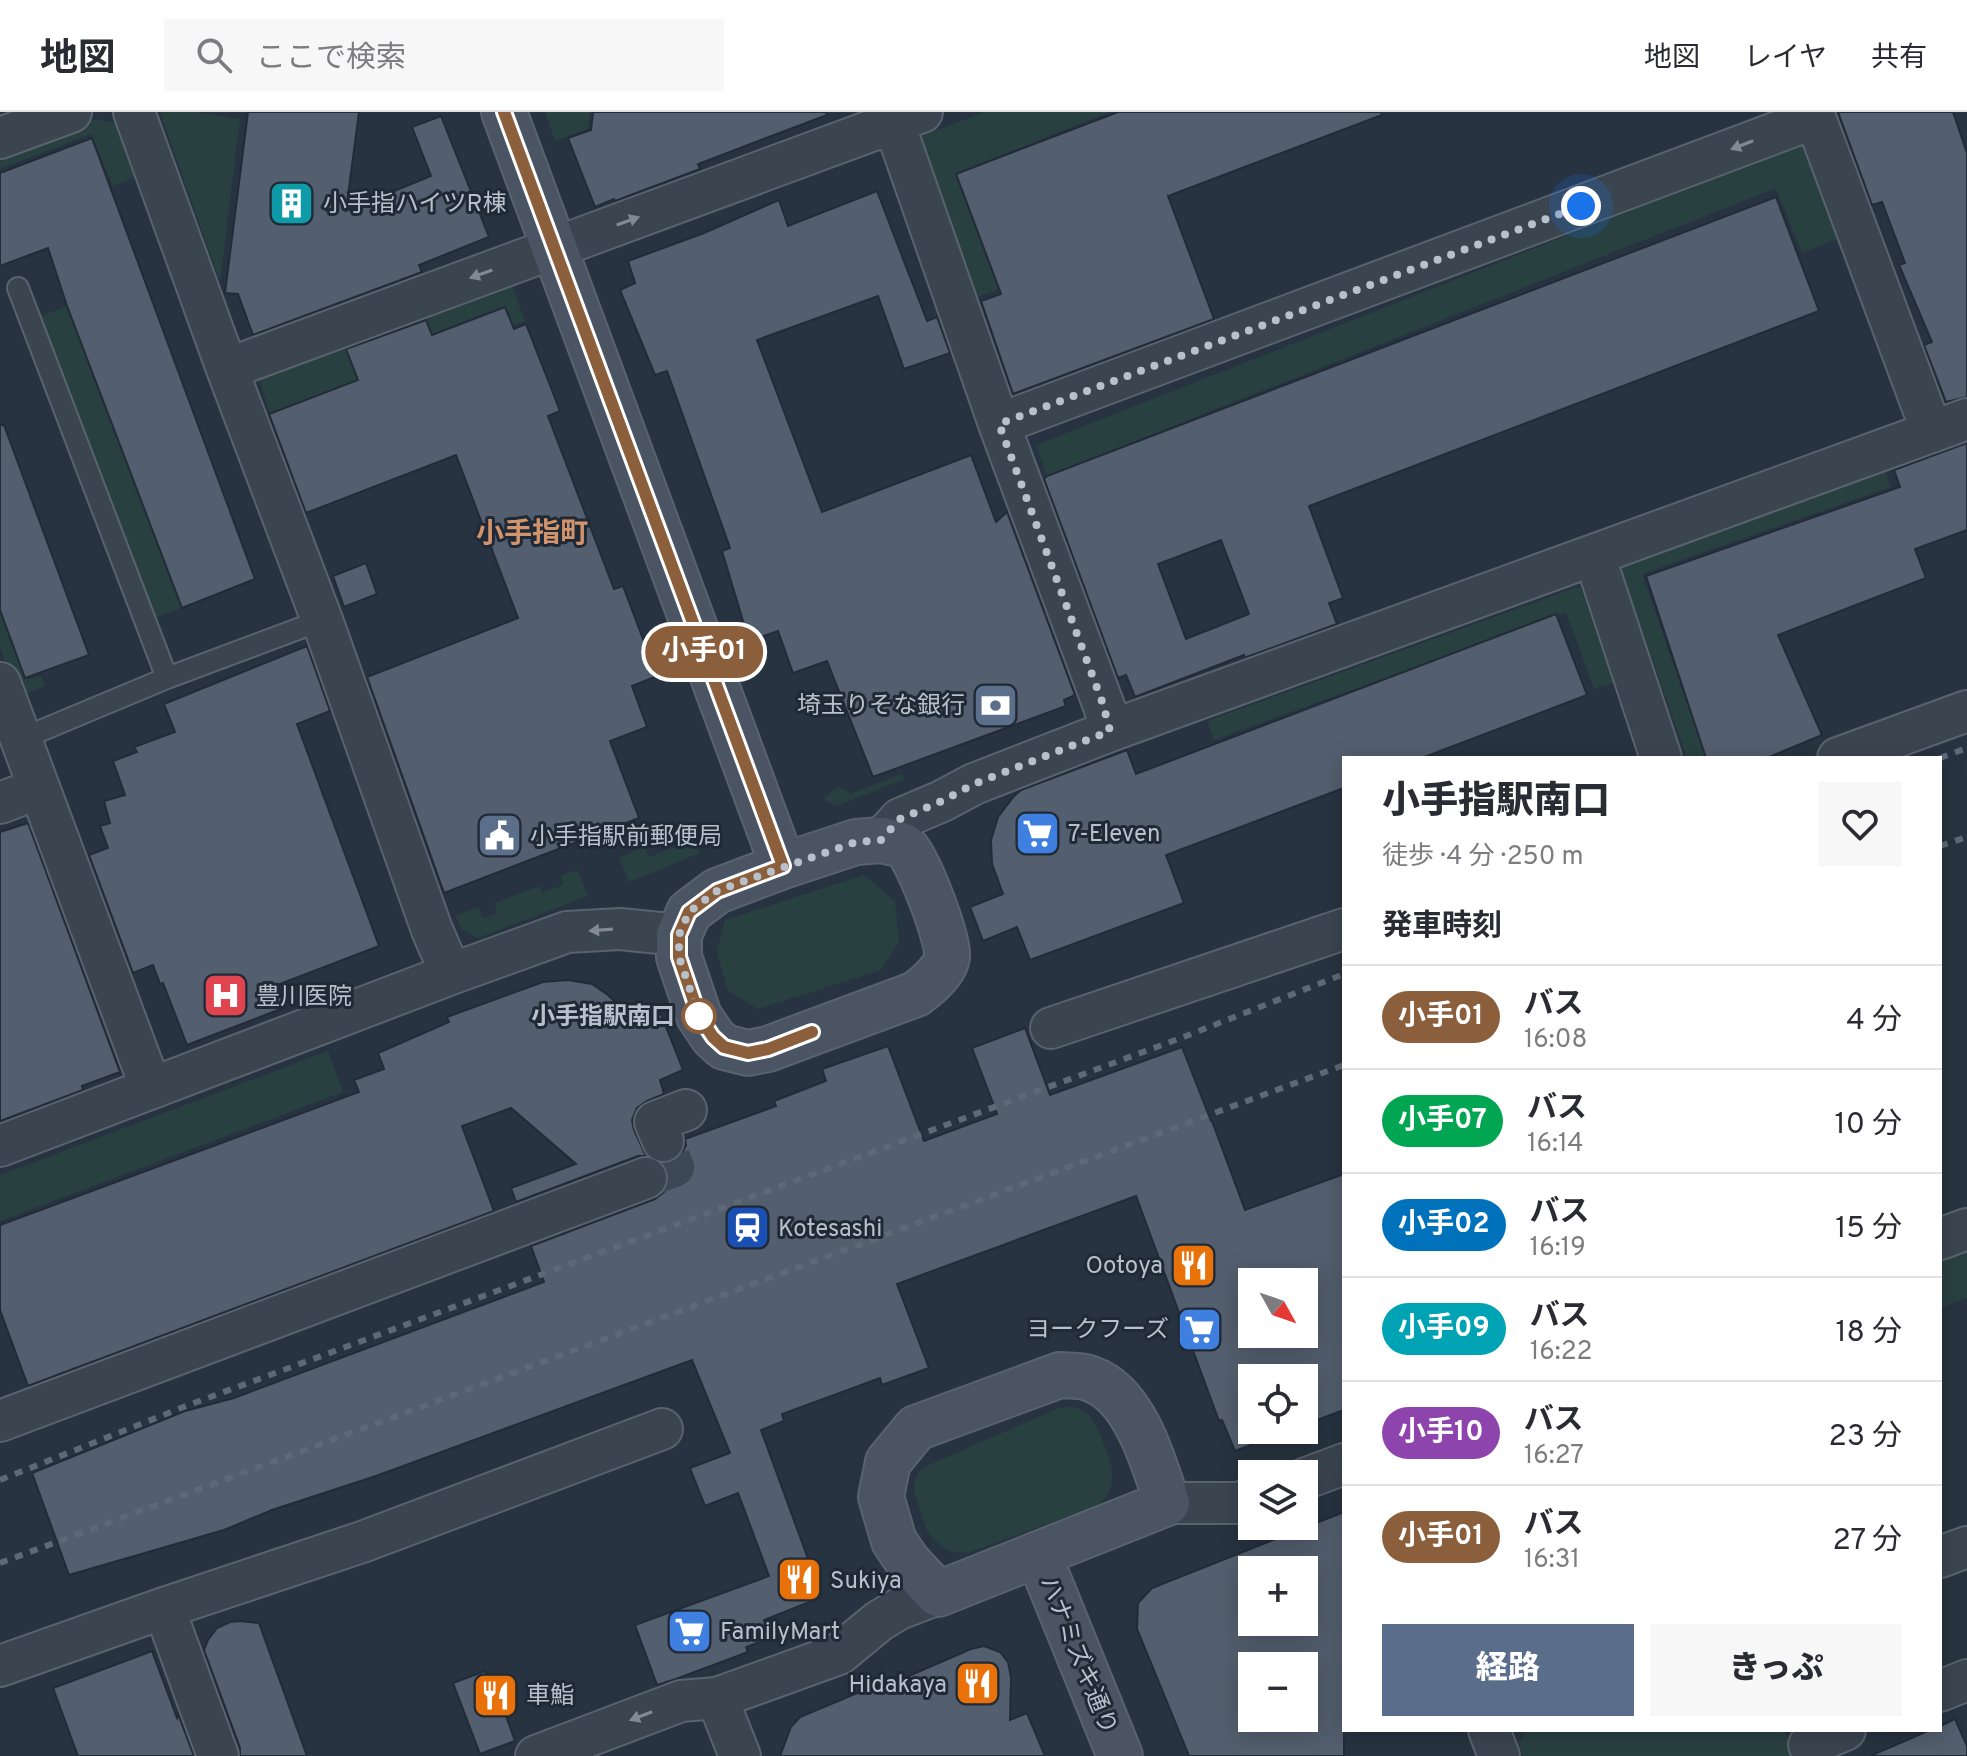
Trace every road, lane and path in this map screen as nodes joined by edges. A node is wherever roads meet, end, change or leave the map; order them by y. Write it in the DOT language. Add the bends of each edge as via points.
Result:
graph roads {
  1 [pos="71,112"];
  2 [pos="134,112"];
  3 [pos="504,112"];
  4 [pos="1814,115"];
  5 [pos="902,116"];
  6 [pos="0,138"];
  7 [pos="555,249"];
  8 [pos="18,288"];
  9 [pos="227,369"];
  10 [pos="999,424"];
  11 [pos="1949,426"];
  12 [pos="1594,555"];
  13 [pos="322,620"];
  14 [pos="167,678"];
  15 [pos="0,683"];
  16 [pos="1967,711"];
  17 [pos="1110,731"];
  18 [pos="21,739"];
  19 [pos="1660,756"];
  20 [pos="1843,756"];
  21 [pos="39,788"];
  22 [pos="0,803"];
  23 [pos="881,840"];
  24 [pos="783,866"];
  25 [pos="1342,930"];
  26 [pos="679,935"];
  27 [pos="451,974"];
  28 [pos="1051,1028"];
  29 [pos="151,1088"];
  30 [pos="0,1146"];
  31 [pos="646,1178"];
  32 [pos="1967,1229"];
  33 [pos="1942,1238"];
  34 [pos="0,1421"];
  35 [pos="662,1429"];
  36 [pos="1342,1465"];
  37 [pos="1318,1474"];
  38 [pos="1167,1503"];
  39 [pos="1238,1503"];
  40 [pos="1967,1547"];
  41 [pos="1038,1554"];
  42 [pos="1942,1556"];
  43 [pos="938,1594"];
  44 [pos="164,1608"];
  45 [pos="0,1666"];
  46 [pos="1967,1680"];
  47 [pos="1942,1690"];
  48 [pos="717,1698"];
  49 [pos="1490,1732"];
  50 [pos="1840,1732"];
  51 [pos="1809,1744"];
  52 [pos="218,1756"];
  53 [pos="536,1756"];
  54 [pos="740,1756"];
  55 [pos="1120,1756"];
  56 [pos="1499,1756"];
  1 -- 6 [label="street"];
  2 -- 9 [label="street"];
  3 -- 7 [label="street"];
  4 -- 10 [label="street, one-way"];
  4 -- 11 [label="street"];
  7 -- 5 [label="street, one-way"];
  5 -- 10 [label="street"];
  7 -- 9 [label="street, one-way"];
  7 -- 24 [label="street"];
  8 -- 14 [label="lane"];
  9 -- 13 [label="street"];
  10 -- 17 [label="street"];
  11 -- 12 [label="street"];
  12 -- 17 [label="street"];
  12 -- 19 [label="street"];
  13 -- 14 [label="lane"];
  13 -- 27 [label="street"];
  14 -- 18 [label="lane"];
  15 -- 18 [label="street"];
  16 -- 20 [label="street"];
  17 -- 23 [label="street" via="900,819"];
  18 -- 21 [label="street"];
  21 -- 22 [label="street"];
  21 -- 29 [label="street"];
  23 -- 24 [label="street" via="856,842"];
  23 -- 26 [label="street" via="905,847 919,868 946,944 947,958 931,983 916,994 748,1053 724,1047 699,1016 679,957"];
  24 -- 26 [label="street" via="717,891 689,912"];
  25 -- 28 [label="street"];
  26 -- 27 [label="street, one-way" via="620,929 567,932"];
  27 -- 29 [label="street"];
  29 -- 30 [label="street"];
  31 -- 34 [label="street"];
  32 -- 33 [label="street"];
  35 -- 44 [label="street" via="362,1542"];
  36 -- 37 [label="street"];
  38 -- 39 [label="street"];
  38 -- 41 [label="street"];
  38 -- 43 [label="street" via="1146,1440 1116,1394 1091,1378 1060,1375 916,1428 888,1462 881,1497 894,1541"];
  40 -- 42 [label="street"];
  41 -- 43 [label="street"];
  41 -- 55 [label="street, ハナミズキ通り"];
  43 -- 48 [label="street" via="879,1621 839,1654"];
  44 -- 45 [label="street"];
  44 -- 52 [label="street"];
  46 -- 47 [label="street"];
  48 -- 53 [label="street, one-way" via="681,1701"];
  48 -- 54 [label="street"];
  49 -- 56 [label="street"];
  50 -- 51 [label="street"];
}
